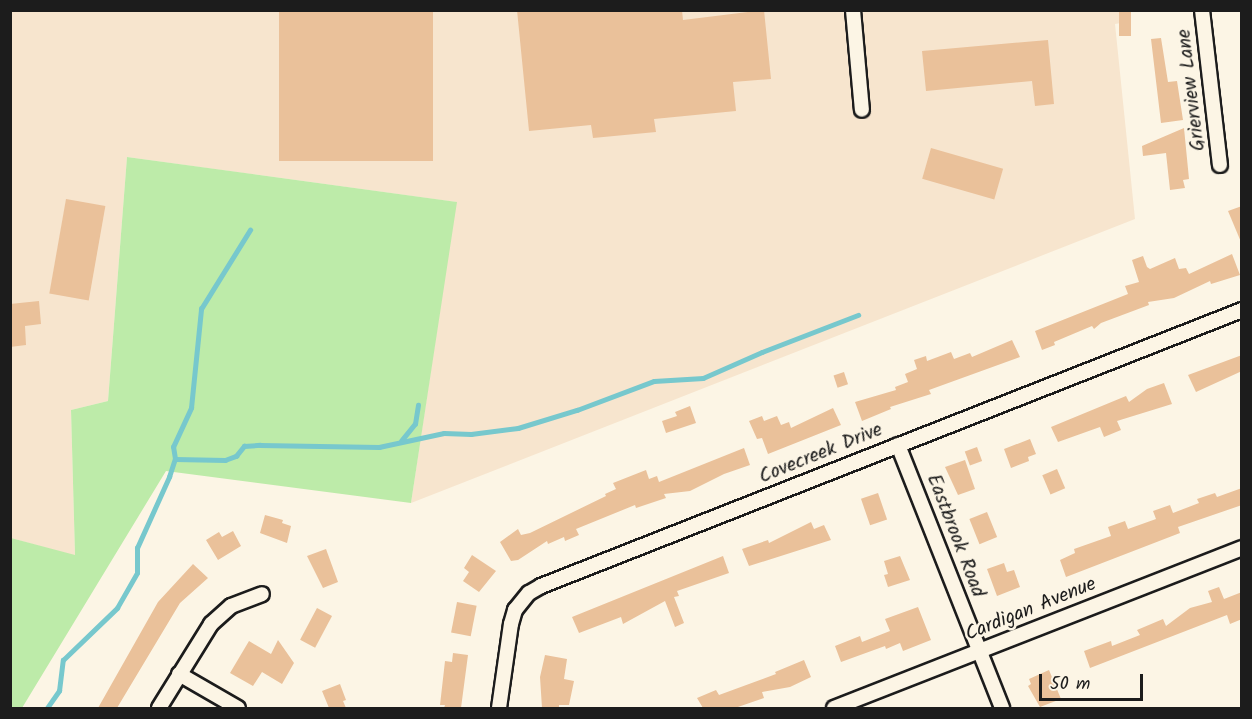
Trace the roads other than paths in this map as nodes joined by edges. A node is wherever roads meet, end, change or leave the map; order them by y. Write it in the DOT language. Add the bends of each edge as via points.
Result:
graph roads {
  1 [pos="853,10"];
  2 [pos="1202,10"];
  3 [pos="862,110"];
  4 [pos="1220,165"];
  5 [pos="1242,310"];
  6 [pos="898,445"];
  7 [pos="1242,548"];
  8 [pos="262,594"];
  9 [pos="979,652"];
  10 [pos="180,674"];
  11 [pos="159,708"];
  12 [pos="238,708"];
  13 [pos="499,708"];
  14 [pos="834,708"];
  15 [pos="1002,708"];
  1 -- 3 [label="street"];
  2 -- 4 [label="street, Grierview Lane"];
  5 -- 6 [label="street, Covecreek Drive"];
  6 -- 9 [label="street, Eastbrook Road"];
  6 -- 13 [label="street, Covecreek Drive" via="529,593 515,610 511,624"];
  7 -- 9 [label="street, Cardigan Avenue"];
  8 -- 10 [label="street" via="231,606 218,617"];
  9 -- 14 [label="street, Cardigan Avenue"];
  9 -- 15 [label="street, Eastbrook Road"];
  10 -- 11 [label="street"];
  10 -- 12 [label="street"];
}
